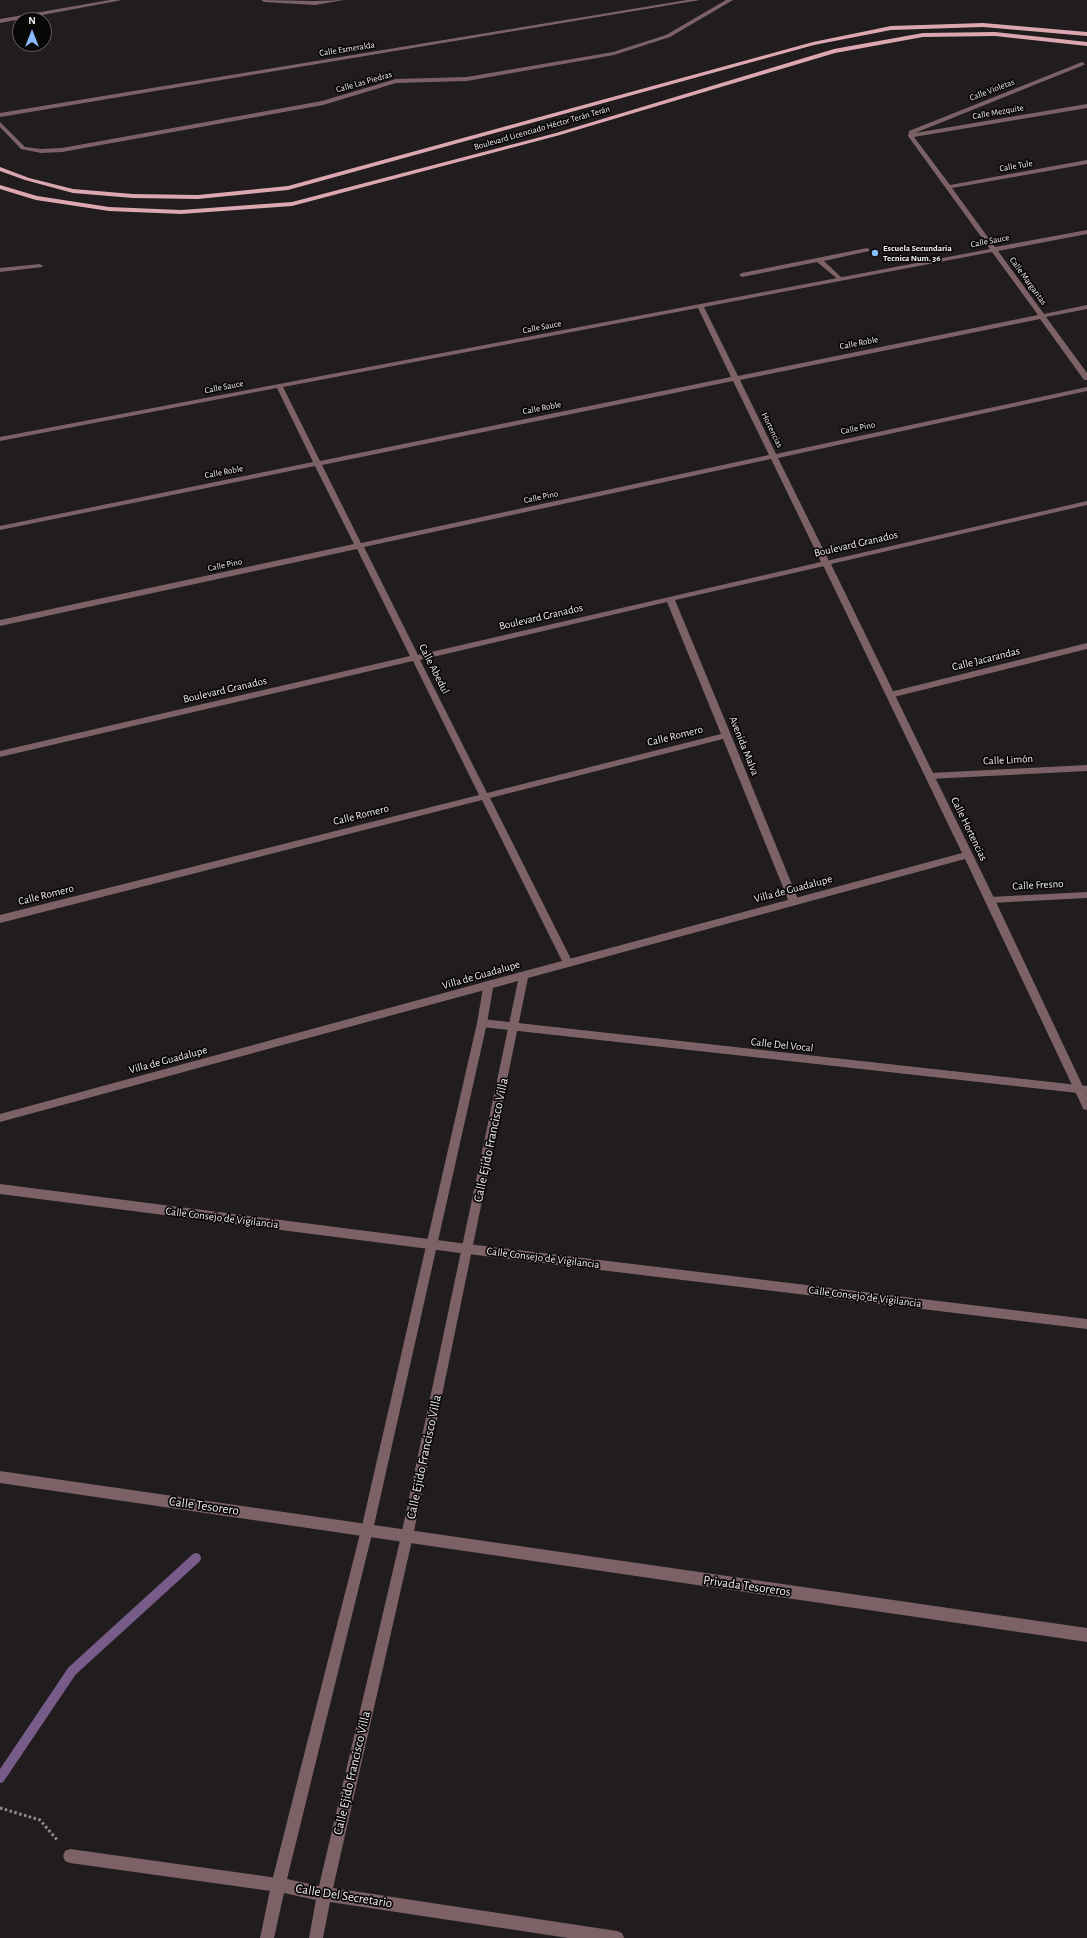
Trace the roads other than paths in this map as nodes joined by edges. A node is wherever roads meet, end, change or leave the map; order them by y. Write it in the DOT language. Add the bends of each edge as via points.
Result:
graph roads {
  1 [pos="119,0"];
  2 [pos="264,0"];
  3 [pos="341,0"];
  4 [pos="697,0"];
  5 [pos="730,0"];
  6 [pos="0,21"];
  7 [pos="1087,34"];
  8 [pos="1087,44"];
  9 [pos="1082,64"];
  10 [pos="1087,106"];
  11 [pos="0,115"];
  12 [pos="0,124"];
  13 [pos="911,136"];
  14 [pos="1087,162"];
  15 [pos="0,169"];
  16 [pos="0,187"];
  17 [pos="948,187"];
  18 [pos="1087,232"];
  19 [pos="994,249"];
  20 [pos="867,250"];
  21 [pos="819,260"];
  22 [pos="40,266"];
  23 [pos="0,270"];
  24 [pos="742,275"];
  25 [pos="840,279"];
  26 [pos="700,306"];
  27 [pos="1087,307"];
  28 [pos="1042,316"];
  29 [pos="736,378"];
  30 [pos="1087,378"];
  31 [pos="279,386"];
  32 [pos="1087,389"];
  33 [pos="0,439"];
  34 [pos="774,457"];
  35 [pos="318,463"];
  36 [pos="1087,503"];
  37 [pos="0,528"];
  38 [pos="359,546"];
  39 [pos="826,563"];
  40 [pos="670,599"];
  41 [pos="0,623"];
  42 [pos="1087,646"];
  43 [pos="416,658"];
  44 [pos="890,695"];
  45 [pos="727,735"];
  46 [pos="0,754"];
  47 [pos="1087,768"];
  48 [pos="930,776"];
  49 [pos="485,796"];
  50 [pos="968,855"];
  51 [pos="1087,894"];
  52 [pos="990,900"];
  53 [pos="794,902"];
  54 [pos="0,919"];
  55 [pos="568,963"];
  56 [pos="524,975"];
  57 [pos="488,985"];
  58 [pos="482,1023"];
  59 [pos="515,1027"];
  60 [pos="1083,1090"];
  61 [pos="1087,1106"];
  62 [pos="0,1118"];
  63 [pos="0,1189"];
  64 [pos="432,1244"];
  65 [pos="468,1249"];
  66 [pos="1087,1324"];
  67 [pos="0,1477"];
  68 [pos="367,1530"];
  69 [pos="407,1536"];
  70 [pos="1087,1635"];
  71 [pos="70,1856"];
  72 [pos="278,1885"];
  73 [pos="324,1894"];
  74 [pos="267,1938"];
  75 [pos="316,1938"];
  76 [pos="617,1938"];
  1 -- 6 [label="street"];
  2 -- 3 [label="street" via="315,3"];
  4 -- 11 [label="street, Calle Esmeralda"];
  5 -- 12 [label="street, Calle Las Piedras" via="668,36 614,53 467,79 396,81 323,103 70,149 41,151 23,148"];
  7 -- 15 [label="main road, Boulevard Licenciado Héctor Terán Terán" via="983,25 891,28 814,44 288,188 198,198 134,196 73,191"];
  8 -- 16 [label="main road, Boulevard Licenciado Héctor Terán Terán" via="995,34 930,35 834,51 558,134 292,204 181,212 109,209 36,198"];
  9 -- 13 [label="street, Calle Violetas" via="912,131"];
  10 -- 13 [label="street, Calle Mezquite"];
  13 -- 17 [label="street, Calle Margaritas"];
  14 -- 17 [label="street, Calle Tule"];
  17 -- 19 [label="street, Calle Margaritas"];
  18 -- 19 [label="street, Calle Sauce"];
  19 -- 25 [label="street, Calle Sauce"];
  19 -- 28 [label="street, Calle Margaritas"];
  20 -- 21 [label="street"];
  21 -- 24 [label="street"];
  21 -- 25 [label="street"];
  22 -- 23 [label="street"];
  25 -- 26 [label="street, Calle Sauce"];
  26 -- 29 [label="street, Hortencias"];
  26 -- 31 [label="street, Calle Sauce"];
  27 -- 28 [label="street, Calle Roble"];
  28 -- 29 [label="street, Calle Roble"];
  28 -- 30 [label="street, Calle Margaritas"];
  29 -- 34 [label="street, Hortencias"];
  29 -- 35 [label="street, Calle Roble"];
  31 -- 33 [label="street, Calle Sauce"];
  31 -- 35 [label="street, Calle Abedul"];
  32 -- 34 [label="street, Calle Pino"];
  34 -- 38 [label="street, Calle Pino"];
  34 -- 39 [label="street, Hortencias"];
  35 -- 37 [label="street, Calle Roble"];
  35 -- 38 [label="street, Calle Abedul"];
  36 -- 39 [label="street, Boulevard Granados"];
  38 -- 41 [label="street, Calle Pino"];
  38 -- 43 [label="street, Calle Abedul"];
  39 -- 40 [label="street, Boulevard Granados"];
  39 -- 44 [label="street, Calle Hortencias"];
  40 -- 43 [label="street, Boulevard Granados"];
  40 -- 45 [label="street, Avenida Malva"];
  42 -- 44 [label="street, Calle Jacarandas"];
  43 -- 46 [label="street, Boulevard Granados"];
  43 -- 49 [label="street, Calle Abedul"];
  44 -- 48 [label="street, Calle Hortencias"];
  45 -- 49 [label="street, Calle Romero"];
  45 -- 53 [label="street, Avenida Malva"];
  47 -- 48 [label="street, Calle Limón"];
  48 -- 50 [label="street, Calle Hortencias"];
  49 -- 54 [label="street, Calle Romero"];
  49 -- 55 [label="street, Calle Abedul"];
  50 -- 52 [label="street, Calle Hortencias"];
  50 -- 53 [label="street, Villa de Guadalupe"];
  51 -- 52 [label="street, Calle Fresno"];
  52 -- 60 [label="street, Calle Hortencias"];
  53 -- 55 [label="street, Villa de Guadalupe"];
  55 -- 56 [label="street, Villa de Guadalupe"];
  56 -- 57 [label="street, Villa de Guadalupe"];
  56 -- 59 [label="street, Calle Ejido Francisco Villa"];
  57 -- 58 [label="street"];
  57 -- 62 [label="street, Villa de Guadalupe"];
  58 -- 59 [label="street, Calle Del Vocal"];
  58 -- 64 [label="street"];
  59 -- 60 [label="street, Calle Del Vocal"];
  59 -- 65 [label="street, Calle Ejido Francisco Villa"];
  60 -- 61 [label="street, Calle Hortencias"];
  63 -- 64 [label="street, Calle Consejo de Vigilancia"];
  64 -- 65 [label="street, Calle Consejo de Vigilancia"];
  64 -- 68 [label="street"];
  65 -- 66 [label="street, Calle Consejo de Vigilancia"];
  65 -- 69 [label="street, Calle Ejido Francisco Villa"];
  67 -- 68 [label="street, Calle Tesorero"];
  68 -- 69 [label="street, Calle Tesorero"];
  68 -- 72 [label="street"];
  69 -- 70 [label="street, Privada Tesoreros"];
  69 -- 73 [label="street, Calle Ejido Francisco Villa"];
  71 -- 72 [label="street, Calle Del Secretario"];
  72 -- 73 [label="street, Calle Del Secretario"];
  72 -- 74 [label="street"];
  73 -- 75 [label="street, Calle Ejido Francisco Villa"];
  73 -- 76 [label="street, Calle Del Secretario"];
}
